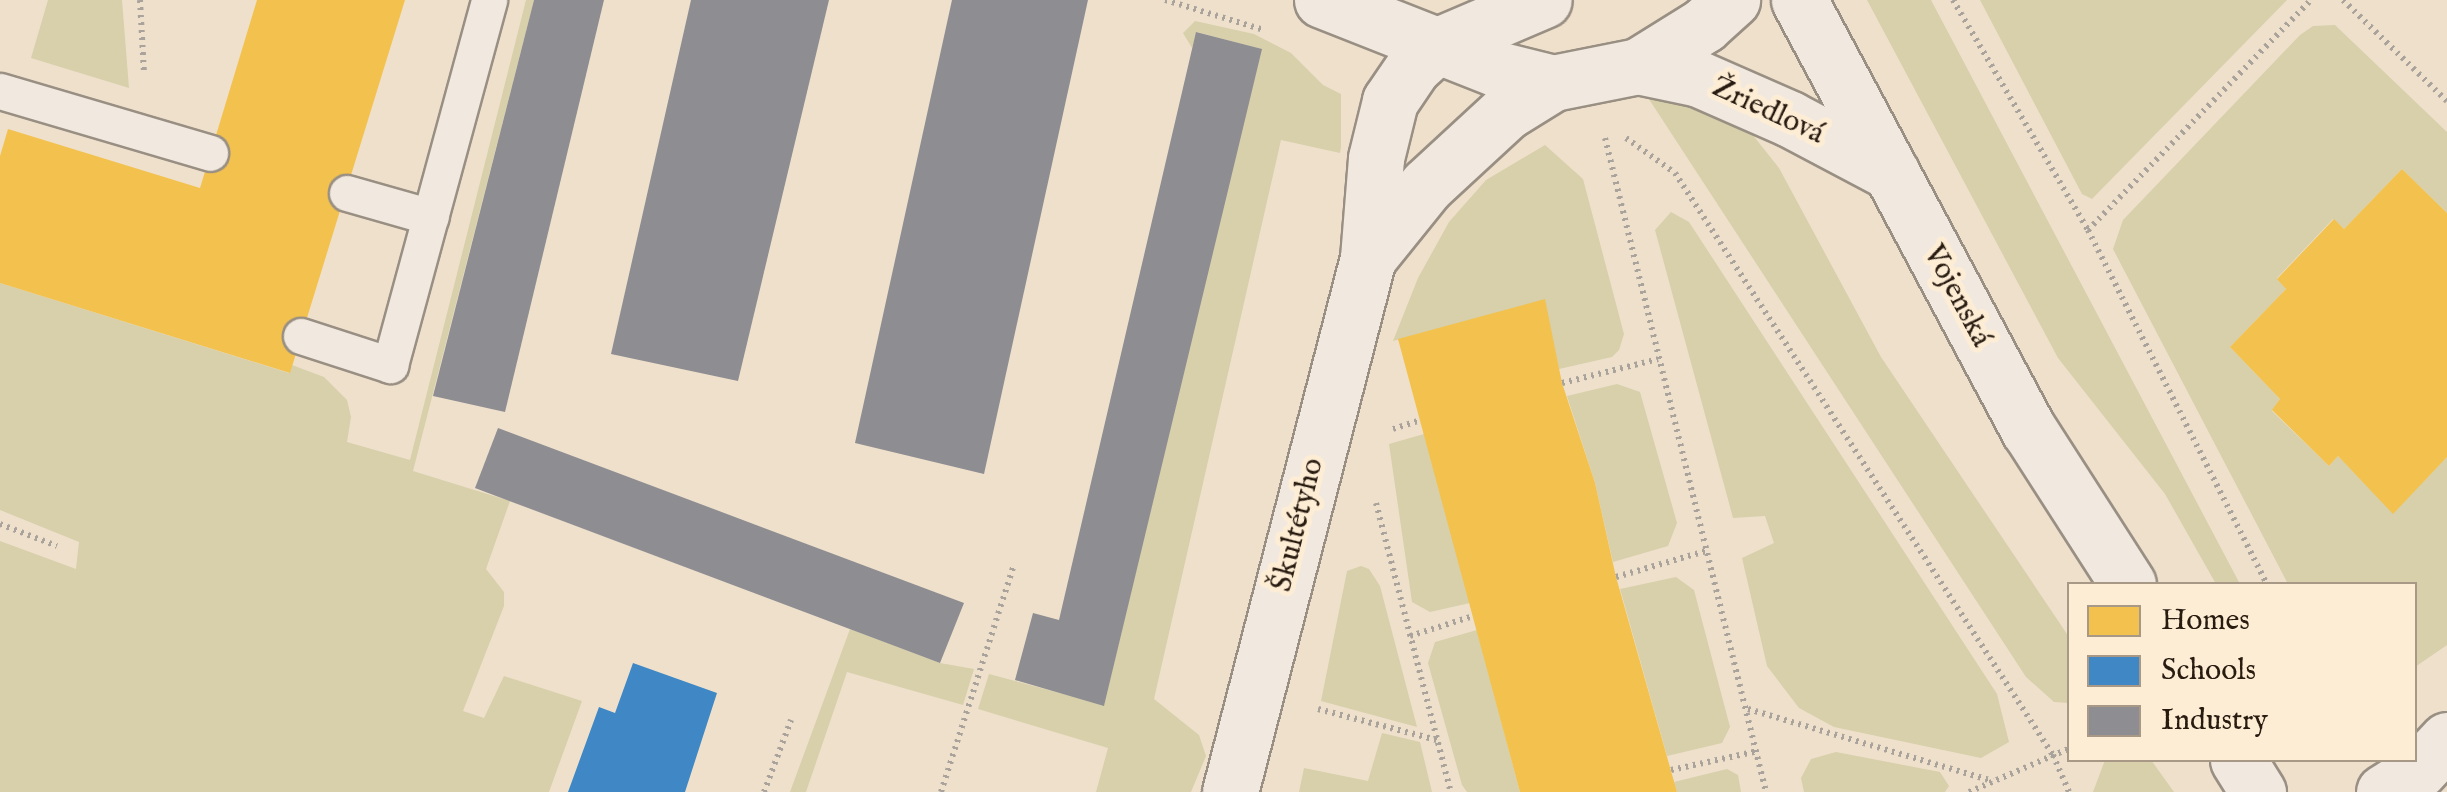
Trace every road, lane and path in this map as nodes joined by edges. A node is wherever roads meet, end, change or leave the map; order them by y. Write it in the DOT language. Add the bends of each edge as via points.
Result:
graph roads {
  1 [pos="140,0"];
  2 [pos="489,0"];
  3 [pos="1544,0"];
  4 [pos="1732,0"];
  5 [pos="1799,0"];
  6 [pos="1953,0"];
  7 [pos="2311,0"];
  8 [pos="2343,0"];
  9 [pos="1355,6"];
  10 [pos="1436,46"];
  11 [pos="1638,66"];
  12 [pos="144,78"];
  13 [pos="1553,83"];
  14 [pos="0,90"];
  15 [pos="2447,101"];
  16 [pos="1600,120"];
  17 [pos="1616,130"];
  18 [pos="210,153"];
  19 [pos="1892,173"];
  20 [pos="347,193"];
  21 [pos="431,217"];
  22 [pos="2088,230"];
  23 [pos="1368,258"];
  24 [pos="301,336"];
  25 [pos="1658,358"];
  26 [pos="1562,383"];
  27 [pos="1366,500"];
  28 [pos="0,524"];
  29 [pos="57,546"];
  30 [pos="1706,551"];
  31 [pos="1014,565"];
  32 [pos="1616,577"];
  33 [pos="2127,582"];
  34 [pos="2266,582"];
  35 [pos="1473,616"];
  36 [pos="1410,636"];
  37 [pos="1306,706"];
  38 [pos="1748,709"];
  39 [pos="791,720"];
  40 [pos="1438,740"];
  41 [pos="2447,740"];
  42 [pos="2067,749"];
  43 [pos="1758,751"];
  44 [pos="2053,755"];
  45 [pos="2239,762"];
  46 [pos="1671,770"];
  47 [pos="1993,781"];
  48 [pos="764,792"];
  49 [pos="941,792"];
  50 [pos="1230,792"];
  51 [pos="1451,792"];
  52 [pos="1766,792"];
  53 [pos="1969,792"];
  54 [pos="2068,792"];
  55 [pos="2258,792"];
  56 [pos="2384,792"];
  1 -- 12 [label="path"];
  2 -- 21 [label="lane"];
  3 -- 10 [label="street"];
  4 -- 11 [label="street, Žriedlová"];
  5 -- 19 [label="street, Vojenská"];
  6 -- 22 [label="path"];
  7 -- 22 [label="path"];
  8 -- 15 [label="path"];
  9 -- 10 [label="street, Žriedlová"];
  10 -- 13 [label="street, Žriedlová"];
  10 -- 23 [label="street, Škultétyho" via="1390,101 1376,158"];
  11 -- 13 [label="street, Žriedlová"];
  11 -- 19 [label="street, Žriedlová" via="1699,79"];
  13 -- 23 [label="street, Škultétyho" via="1472,140"];
  14 -- 18 [label="lane"];
  16 -- 25 [label="path"];
  17 -- 44 [label="path" via="1675,173"];
  19 -- 33 [label="street, Vojenská" via="2029,430"];
  20 -- 21 [label="lane"];
  21 -- 24 [label="lane" via="390,366"];
  22 -- 34 [label="path"];
  23 -- 50 [label="street, Škultétyho"];
  25 -- 26 [label="path"];
  25 -- 30 [label="path"];
  27 -- 36 [label="path" via="1376,500"];
  28 -- 29 [label="path"];
  30 -- 32 [label="path"];
  30 -- 38 [label="path"];
  31 -- 49 [label="path"];
  35 -- 36 [label="path"];
  36 -- 40 [label="path"];
  37 -- 40 [label="path"];
  38 -- 43 [label="path"];
  38 -- 47 [label="path"];
  39 -- 48 [label="path"];
  40 -- 51 [label="path"];
  41 -- 56 [label="street" via="2419,770"];
  42 -- 44 [label="path"];
  43 -- 46 [label="path"];
  43 -- 52 [label="path"];
  44 -- 47 [label="path"];
  44 -- 54 [label="path"];
  45 -- 55 [label="street"];
  47 -- 53 [label="path"];
}
